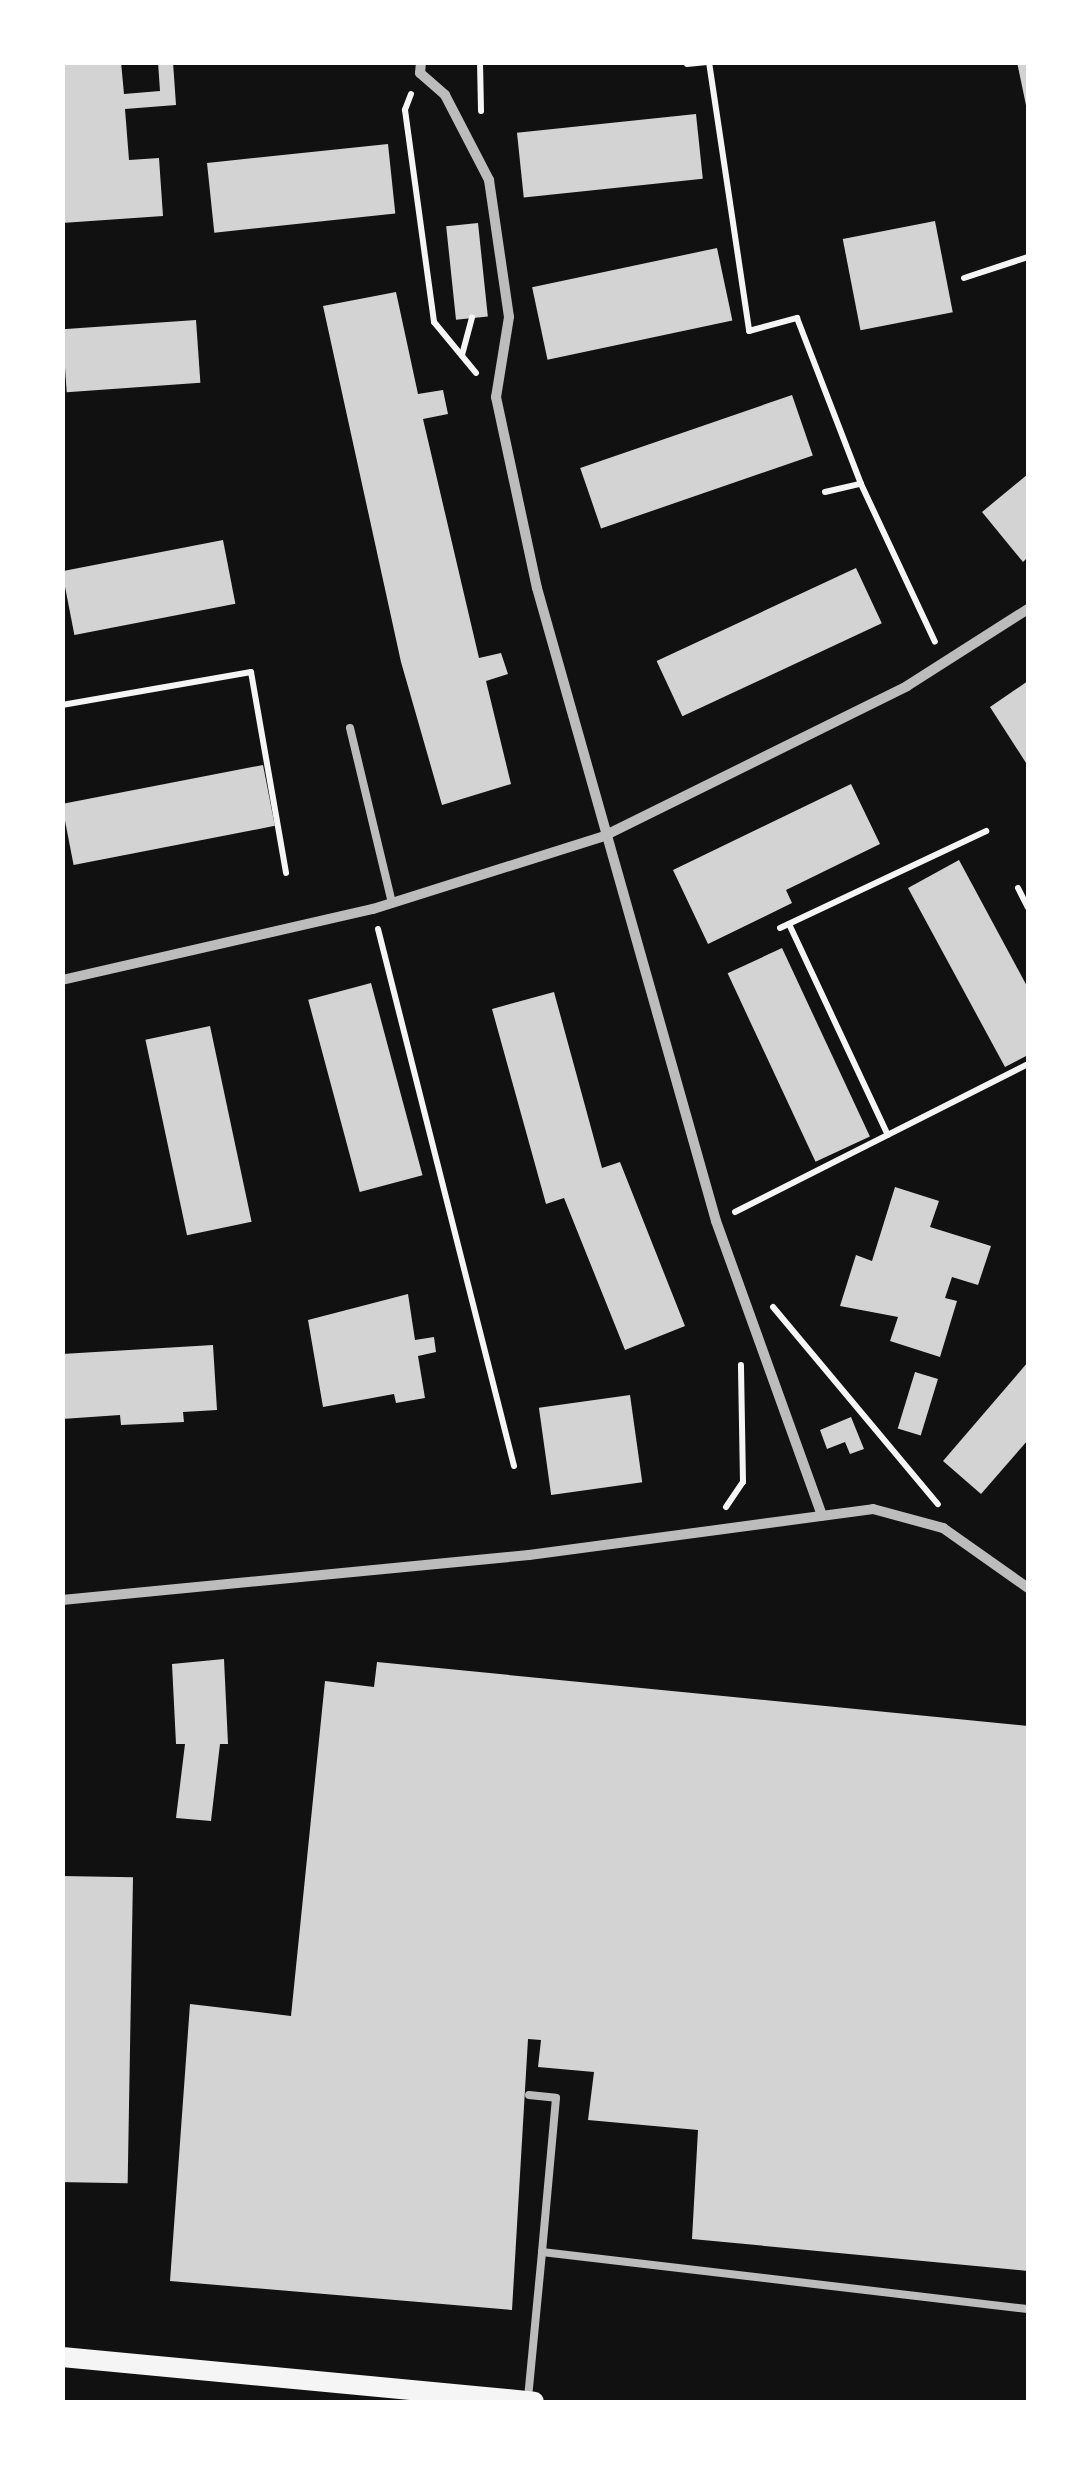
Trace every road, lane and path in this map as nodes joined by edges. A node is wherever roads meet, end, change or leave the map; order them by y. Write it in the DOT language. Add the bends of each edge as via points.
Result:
graph roads {
  1 [pos="708,62"];
  2 [pos="687,64"];
  3 [pos="420,68"];
  4 [pos="1028,257"];
  5 [pos="964,278"];
  6 [pos="472,318"];
  7 [pos="462,356"];
  8 [pos="496,398"];
  9 [pos="860,484"];
  10 [pos="825,492"];
  11 [pos="1028,610"];
  12 [pos="945,664"];
  13 [pos="62,705"];
  14 [pos="350,728"];
  15 [pos="986,832"];
  16 [pos="604,836"];
  17 [pos="286,873"];
  18 [pos="1018,888"];
  19 [pos="392,903"];
  20 [pos="1028,908"];
  21 [pos="372,909"];
  22 [pos="789,924"];
  23 [pos="780,928"];
  24 [pos="62,980"];
  25 [pos="1028,1064"];
  26 [pos="888,1135"];
  27 [pos="716,1222"];
  28 [pos="737,1279"];
  29 [pos="741,1360"];
  30 [pos="514,1466"];
  31 [pos="822,1515"];
  32 [pos="711,1530"];
  33 [pos="968,1546"];
  34 [pos="1028,1588"];
  35 [pos="62,1600"];
  36 [pos="529,2095"];
  37 [pos="542,2252"];
  38 [pos="1028,2309"];
  39 [pos="62,2357"];
  40 [pos="530,2402"];
  1 -- 2 [label="path"];
  1 -- 9 [label="path" via="749,331 797,318"];
  3 -- 7 [label="path" via="405,110 434,322"];
  3 -- 8 [label="street" via="446,94 489,180 509,317"];
  4 -- 5 [label="path"];
  6 -- 7 [label="path"];
  7 -- 8 [label="path"];
  8 -- 16 [label="street" via="537,588"];
  9 -- 10 [label="path"];
  9 -- 12 [label="path"];
  11 -- 12 [label="street"];
  12 -- 16 [label="street"];
  13 -- 17 [label="path" via="251,672"];
  14 -- 19 [label="lane"];
  15 -- 22 [label="path"];
  16 -- 19 [label="street"];
  16 -- 27 [label="street"];
  18 -- 20 [label="path"];
  19 -- 21 [label="street"];
  21 -- 24 [label="street"];
  21 -- 30 [label="path"];
  22 -- 23 [label="path"];
  22 -- 26 [label="path"];
  25 -- 26 [label="path"];
  26 -- 27 [label="path"];
  27 -- 28 [label="street"];
  28 -- 31 [label="street"];
  28 -- 33 [label="path" via="779,1311 835,1385 910,1463"];
  29 -- 32 [label="path" via="743,1482"];
  31 -- 32 [label="street"];
  31 -- 33 [label="street" via="906,1514"];
  32 -- 35 [label="street" via="528,1555"];
  33 -- 34 [label="street"];
  36 -- 37 [label="lane" via="556,2098"];
  37 -- 38 [label="lane"];
  37 -- 40 [label="lane"];
  39 -- 40 [label="main road"];
}
